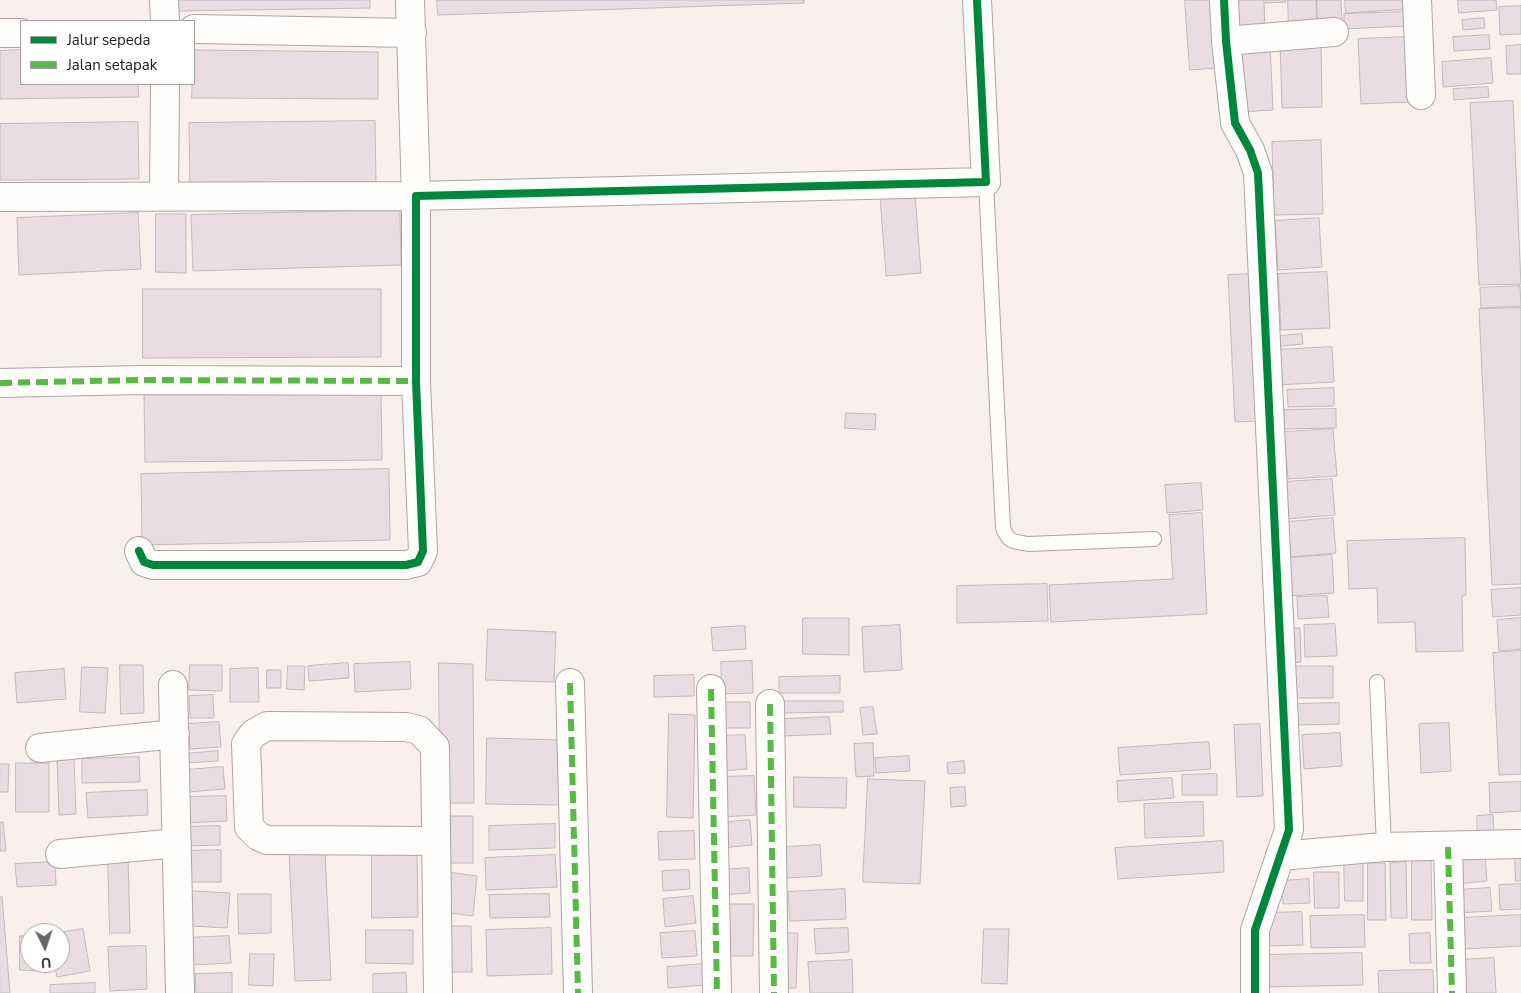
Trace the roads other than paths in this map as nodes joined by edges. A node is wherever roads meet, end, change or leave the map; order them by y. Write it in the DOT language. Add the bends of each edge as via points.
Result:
graph roads {
  1 [pos="164,0"];
  2 [pos="410,0"];
  3 [pos="977,0"];
  4 [pos="1224,0"];
  5 [pos="1417,0"];
  6 [pos="165,20"];
  7 [pos="195,29"];
  8 [pos="20,32"];
  9 [pos="1334,32"];
  10 [pos="0,33"];
  11 [pos="412,33"];
  12 [pos="1226,41"];
  13 [pos="165,85"];
  14 [pos="1421,95"];
  15 [pos="986,182"];
  16 [pos="164,196"];
  17 [pos="416,196"];
  18 [pos="0,198"];
  19 [pos="416,381"];
  20 [pos="0,383"];
  21 [pos="1154,539"];
  22 [pos="139,551"];
  23 [pos="1377,682"];
  24 [pos="570,683"];
  25 [pos="173,684"];
  26 [pos="711,689"];
  27 [pos="770,704"];
  28 [pos="175,734"];
  29 [pos="40,748"];
  30 [pos="436,841"];
  31 [pos="177,843"];
  32 [pos="1521,844"];
  33 [pos="1384,847"];
  34 [pos="1448,847"];
  35 [pos="60,854"];
  36 [pos="1280,856"];
  37 [pos="180,993"];
  38 [pos="438,993"];
  39 [pos="578,993"];
  40 [pos="716,993"];
  41 [pos="774,993"];
  42 [pos="1255,993"];
  43 [pos="1452,993"];
  1 -- 6 [label="street"];
  2 -- 11 [label="street"];
  3 -- 15 [label="street"];
  4 -- 12 [label="street"];
  5 -- 14 [label="street"];
  7 -- 11 [label="street"];
  8 -- 10 [label="street"];
  9 -- 12 [label="street"];
  11 -- 17 [label="street"];
  12 -- 36 [label="street" via="1235,123 1258,173 1290,830"];
  13 -- 16 [label="street"];
  15 -- 17 [label="street"];
  15 -- 21 [label="lane" via="1006,537 1028,544"];
  16 -- 17 [label="street"];
  16 -- 18 [label="street"];
  17 -- 19 [label="street"];
  19 -- 20 [label="street"];
  19 -- 22 [label="street" via="423,551 418,562 153,565 144,562"];
  23 -- 33 [label="lane"];
  24 -- 39 [label="street"];
  25 -- 28 [label="street"];
  26 -- 40 [label="street"];
  27 -- 41 [label="street"];
  28 -- 29 [label="street"];
  28 -- 31 [label="street"];
  30 -- 30 [label="street" via="435,747 419,730 406,726 267,726 253,734 246,744 249,827 258,836 267,840"];
  30 -- 38 [label="street"];
  31 -- 35 [label="street"];
  31 -- 37 [label="street"];
  32 -- 34 [label="street"];
  33 -- 34 [label="street"];
  33 -- 36 [label="street"];
  34 -- 43 [label="street"];
  36 -- 42 [label="street" via="1255,930"];
}
